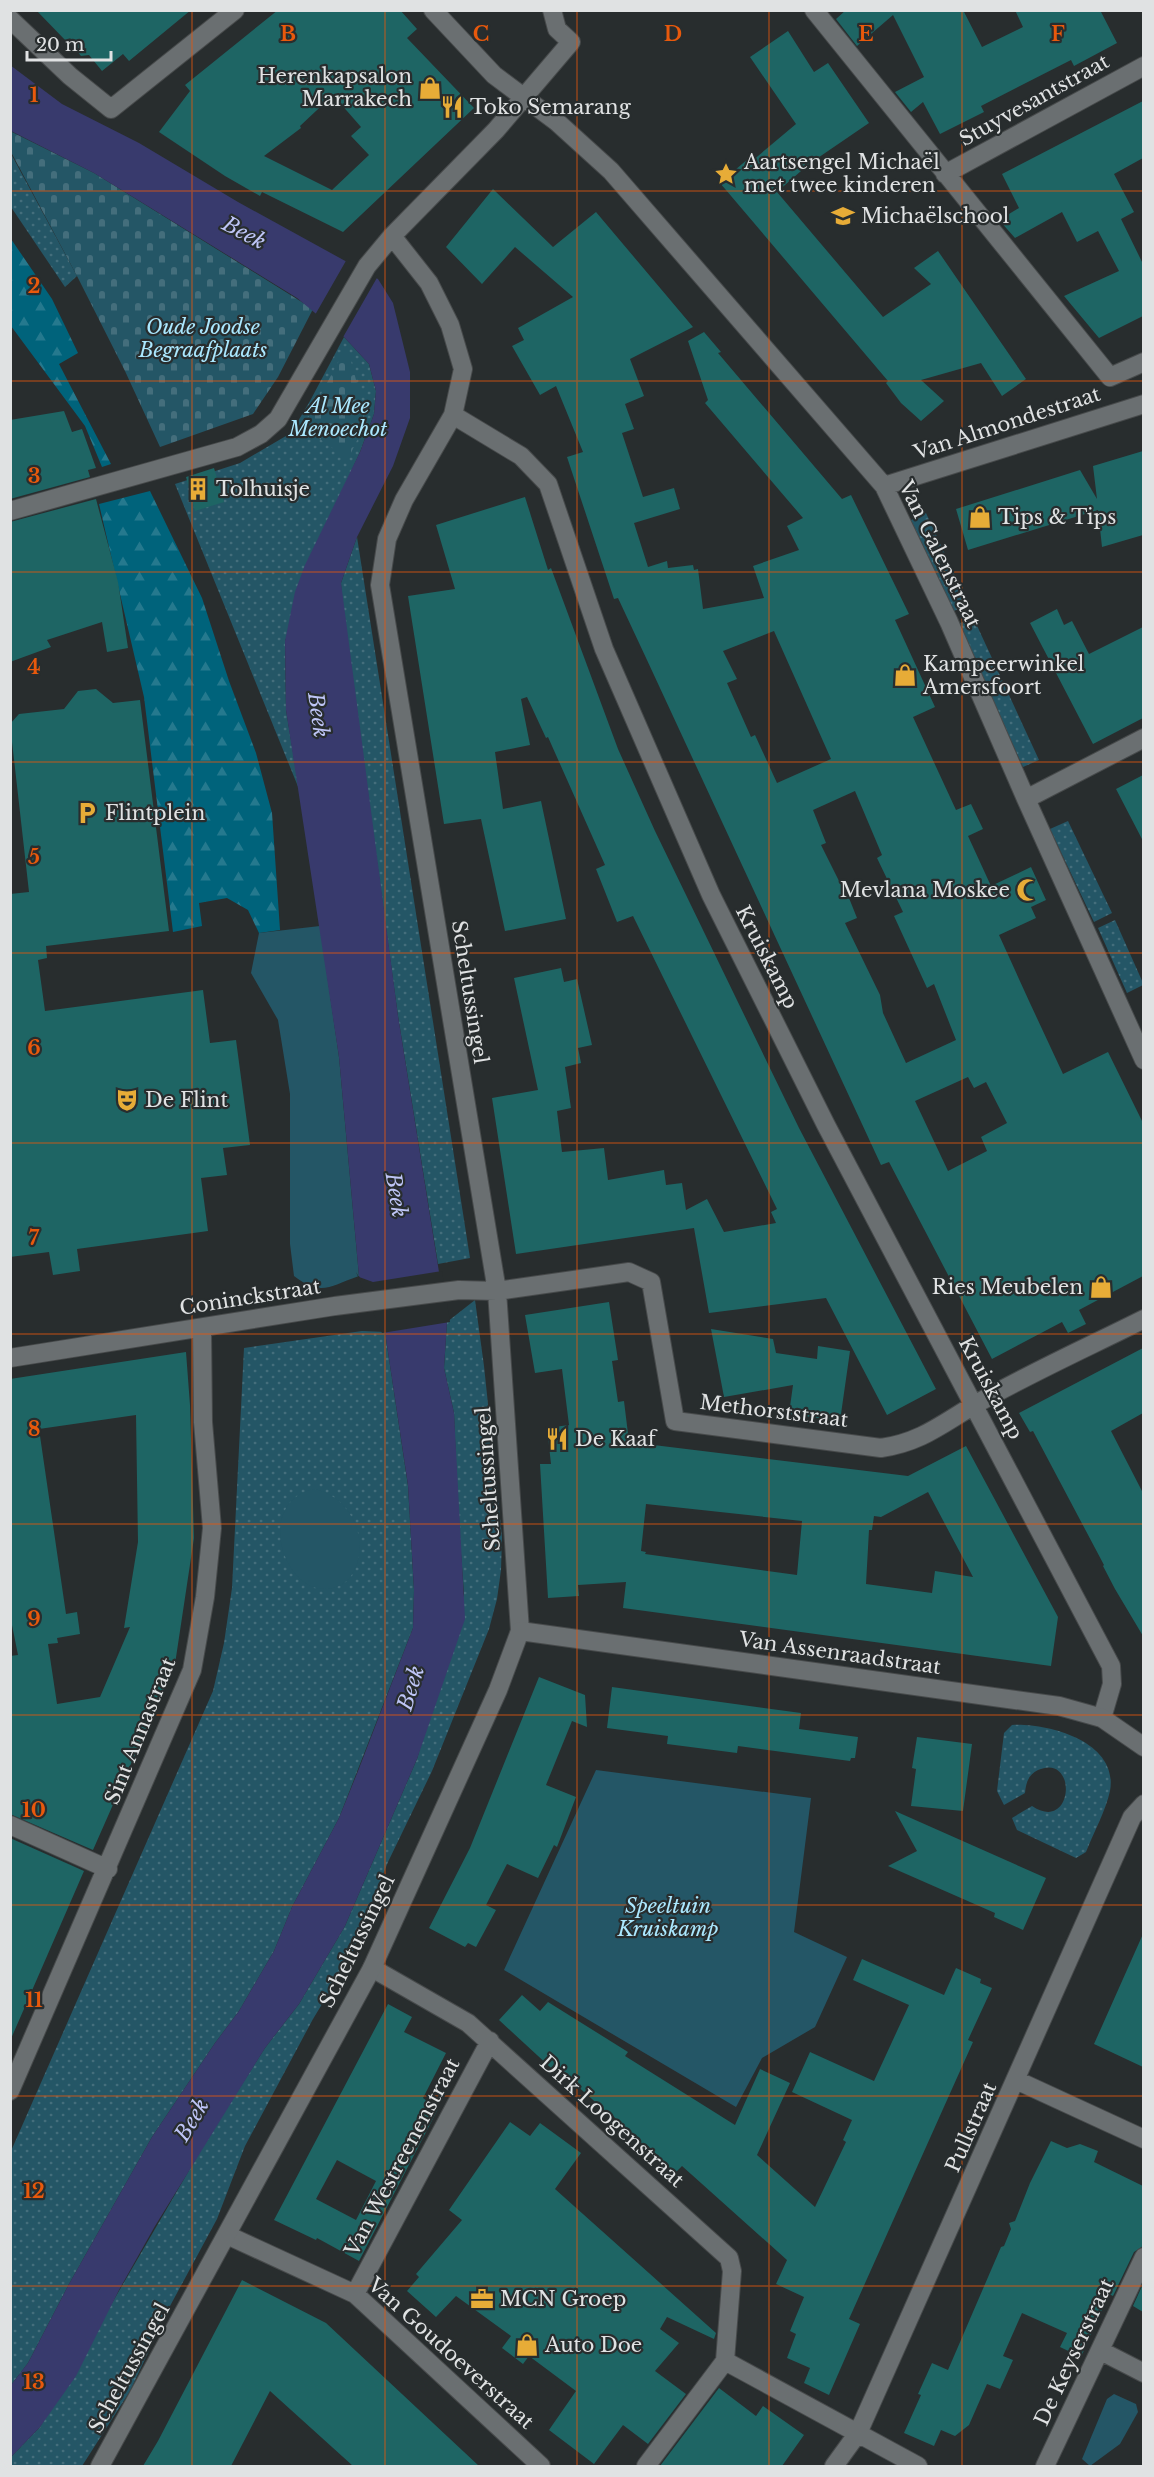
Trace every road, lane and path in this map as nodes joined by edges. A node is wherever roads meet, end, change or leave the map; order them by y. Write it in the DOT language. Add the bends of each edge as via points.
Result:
graph roads {
  1 [pos="235,10"];
  2 [pos="433,10"];
  3 [pos="552,10"];
  4 [pos="814,10"];
  5 [pos="10,19"];
  6 [pos="1143,66"];
  7 [pos="524,98"];
  8 [pos="945,174"];
  9 [pos="392,236"];
  10 [pos="1143,362"];
  11 [pos="1143,404"];
  12 [pos="453,415"];
  13 [pos="884,486"];
  14 [pos="10,511"];
  15 [pos="1143,738"];
  16 [pos="1026,799"];
  17 [pos="1137,1029"];
  18 [pos="1143,1060"];
  19 [pos="497,1290"];
  20 [pos="1143,1318"];
  21 [pos="201,1328"];
  22 [pos="10,1358"];
  23 [pos="975,1405"];
  24 [pos="520,1631"];
  25 [pos="1102,1718"];
  26 [pos="1143,1748"];
  27 [pos="1143,1804"];
  28 [pos="10,1825"];
  29 [pos="108,1869"];
  30 [pos="372,1968"];
  31 [pos="490,2041"];
  32 [pos="1016,2080"];
  33 [pos="10,2091"];
  34 [pos="1143,2139"];
  35 [pos="227,2235"];
  36 [pos="1143,2257"];
  37 [pos="355,2294"];
  38 [pos="1101,2351"];
  39 [pos="725,2361"];
  40 [pos="1143,2373"];
  41 [pos="858,2433"];
  42 [pos="100,2466"];
  43 [pos="542,2466"];
  44 [pos="646,2466"];
  45 [pos="834,2466"];
  46 [pos="918,2466"];
  47 [pos="1045,2466"];
  1 -- 5 [label="street" via="111,109"];
  2 -- 7 [label="street, Van Galenstraat" via="494,75"];
  3 -- 7 [label="street" via="557,29 571,42"];
  4 -- 8 [label="street"];
  6 -- 8 [label="street, Stuyvesantstraat"];
  7 -- 9 [label="street"];
  7 -- 13 [label="street, Van Galenstraat" via="611,171"];
  8 -- 10 [label="street" via="1110,377"];
  9 -- 12 [label="street" via="429,283 450,325 463,369"];
  9 -- 14 [label="street" via="367,266 278,419 261,434 237,447"];
  11 -- 13 [label="street, Van Almondestraat"];
  12 -- 19 [label="street, Scheltussingel" via="387,539 380,585"];
  12 -- 23 [label="street, Kruiskamp" via="521,456 548,484 604,649 711,895 826,1125"];
  13 -- 16 [label="street, Van Galenstraat" via="949,622"];
  15 -- 16 [label="street"];
  16 -- 17 [label="street, Van Galenstraat"];
  17 -- 18 [label="street, Van Galenstraat"];
  19 -- 21 [label="street, Coninckstraat" via="459,1290"];
  19 -- 23 [label="street, Methorststraat" via="629,1272 651,1282 675,1421 881,1448 900,1445 944,1425"];
  19 -- 24 [label="street, Scheltussingel"];
  20 -- 23 [label="street"];
  21 -- 22 [label="street, Coninckstraat"];
  21 -- 29 [label="street, Sint Annastraat" via="203,1422 212,1528 200,1630 192,1670"];
  23 -- 25 [label="street, Kruiskamp" via="1111,1666 1112,1684"];
  24 -- 25 [label="street, Van Assenraadstraat" via="1059,1706"];
  24 -- 30 [label="street, Scheltussingel" via="498,1690"];
  25 -- 26 [label="street, Van Assenraadstraat"];
  27 -- 32 [label="street, Pullstraat" via="1132,1817"];
  28 -- 29 [label="street"];
  29 -- 33 [label="street, Sint Annastraat"];
  30 -- 31 [label="street, Dirk Loogenstraat" via="468,2023"];
  30 -- 35 [label="street, Scheltussingel"];
  31 -- 37 [label="street, Van Westreenenstraat"];
  31 -- 39 [label="street, Dirk Loogenstraat" via="729,2258 732,2271"];
  32 -- 34 [label="street"];
  32 -- 41 [label="street, Pullstraat"];
  35 -- 37 [label="street, Van Goudoeverstraat"];
  35 -- 42 [label="street, Scheltussingel"];
  36 -- 38 [label="street, De Keyserstraat"];
  37 -- 43 [label="street, Van Goudoeverstraat"];
  38 -- 40 [label="street"];
  38 -- 47 [label="street, De Keyserstraat"];
  39 -- 41 [label="street"];
  39 -- 44 [label="street"];
  41 -- 45 [label="street, Pullstraat"];
  41 -- 46 [label="street"];
}
